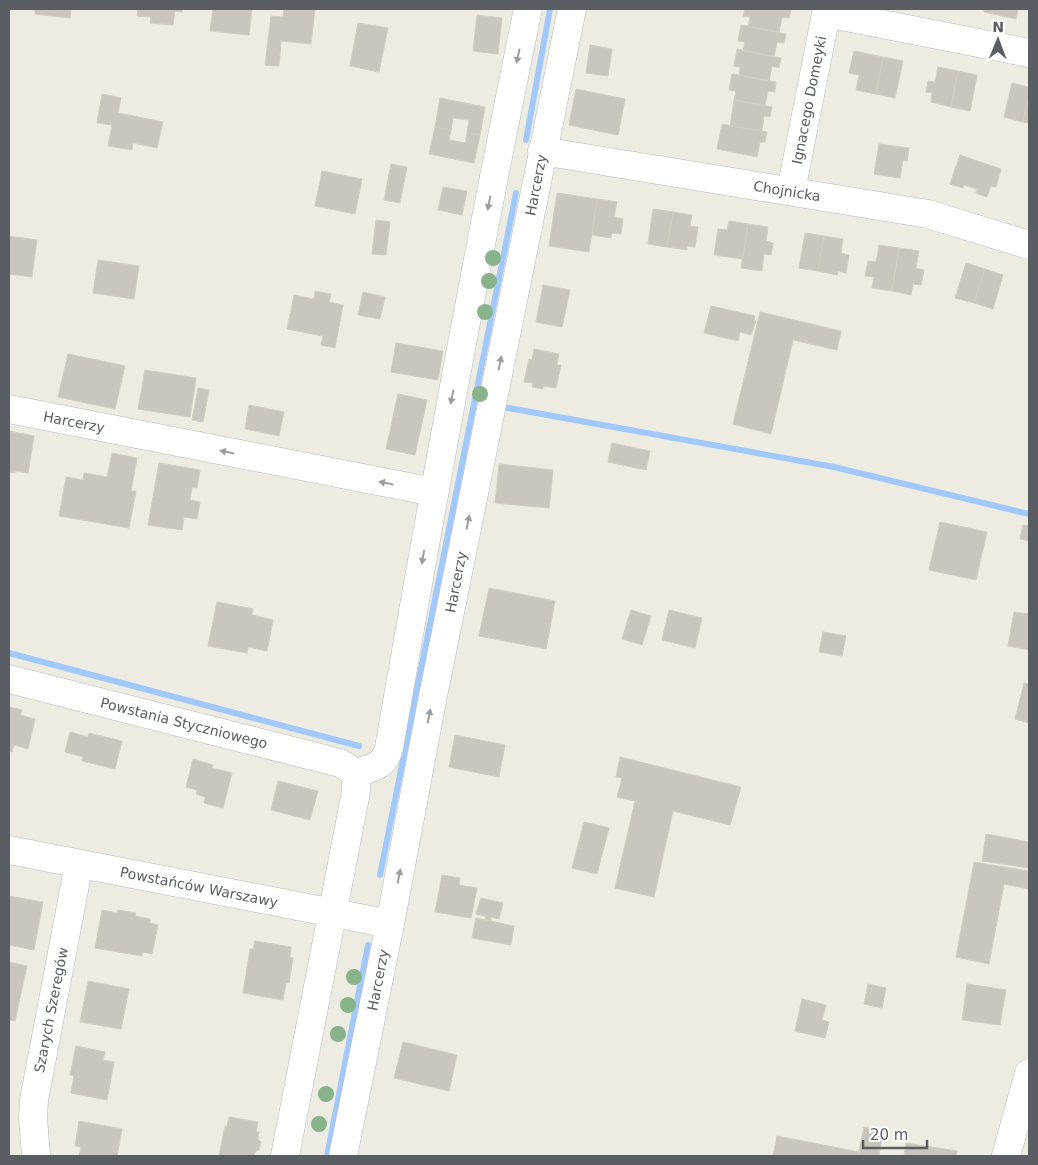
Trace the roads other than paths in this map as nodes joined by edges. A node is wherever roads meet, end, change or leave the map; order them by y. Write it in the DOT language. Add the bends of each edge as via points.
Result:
graph roads {
  1 [pos="528,9"];
  2 [pos="572,9"];
  3 [pos="827,11"];
  4 [pos="1029,53"];
  5 [pos="498,155"];
  6 [pos="541,157"];
  7 [pos="791,192"];
  8 [pos="1029,244"];
  9 [pos="9,409"];
  10 [pos="434,492"];
  11 [pos="9,679"];
  12 [pos="356,774"];
  13 [pos="9,850"];
  14 [pos="79,864"];
  15 [pos="332,912"];
  16 [pos="390,924"];
  17 [pos="1029,1074"];
  18 [pos="36,1156"];
  19 [pos="285,1156"];
  20 [pos="343,1156"];
  21 [pos="1006,1156"];
  1 -- 5 [label="street, one-way"];
  2 -- 6 [label="street, Harcerzy"];
  3 -- 4 [label="street"];
  3 -- 7 [label="street, Ignacego Domeyki"];
  5 -- 6 [label="street, Chojnicka"];
  5 -- 10 [label="street, one-way"];
  6 -- 7 [label="street, Chojnicka"];
  16 -- 6 [label="street, Harcerzy, one-way"];
  7 -- 8 [label="street, Chojnicka" via="928,214"];
  10 -- 9 [label="street, Harcerzy, one-way"];
  10 -- 12 [label="street, one-way" via="387,755 377,767"];
  11 -- 12 [label="street, Powstania Styczniowego" via="340,762"];
  12 -- 15 [label="street" via="356,792"];
  13 -- 14 [label="street, Powstańców Warszawy"];
  14 -- 15 [label="street, Powstańców Warszawy"];
  14 -- 18 [label="street, Szarych Szeregów" via="34,1100"];
  15 -- 16 [label="street, Powstańców Warszawy"];
  15 -- 19 [label="street"];
  16 -- 20 [label="street, Harcerzy"];
  17 -- 21 [label="street"];
}
